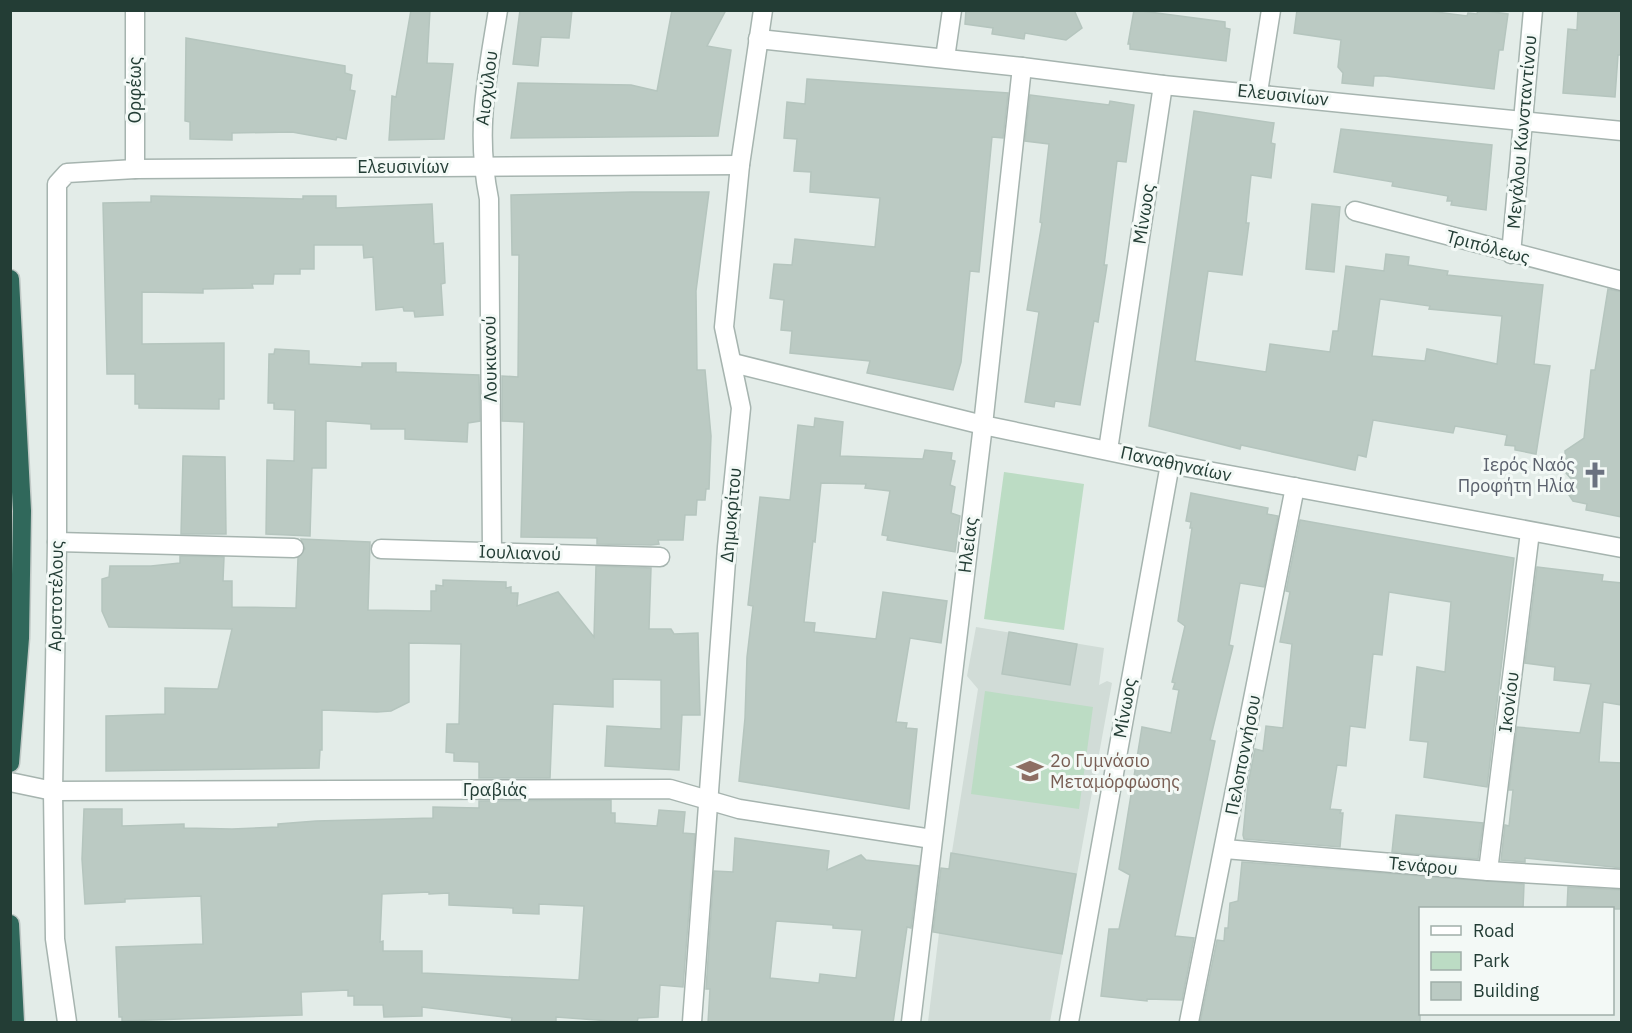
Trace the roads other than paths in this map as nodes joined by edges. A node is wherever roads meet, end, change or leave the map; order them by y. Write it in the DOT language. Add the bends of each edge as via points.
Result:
graph roads {
  1 [pos="135,10"];
  2 [pos="498,10"];
  3 [pos="763,10"];
  4 [pos="952,10"];
  5 [pos="1271,10"];
  6 [pos="1533,10"];
  7 [pos="758,39"];
  8 [pos="945,58"];
  9 [pos="1022,66"];
  10 [pos="1163,85"];
  11 [pos="1258,92"];
  12 [pos="1524,121"];
  13 [pos="1622,131"];
  14 [pos="740,165"];
  15 [pos="482,166"];
  16 [pos="135,169"];
  17 [pos="67,173"];
  18 [pos="1355,211"];
  19 [pos="1510,254"];
  20 [pos="10,279"];
  21 [pos="1622,281"];
  22 [pos="733,363"];
  23 [pos="982,425"];
  24 [pos="1108,450"];
  25 [pos="1170,464"];
  26 [pos="1295,487"];
  27 [pos="1530,532"];
  28 [pos="57,542"];
  29 [pos="294,548"];
  30 [pos="1622,548"];
  31 [pos="381,549"];
  32 [pos="492,552"];
  33 [pos="660,557"];
  34 [pos="10,763"];
  35 [pos="17,784"];
  36 [pos="53,791"];
  37 [pos="708,799"];
  38 [pos="932,839"];
  39 [pos="1225,849"];
  40 [pos="1488,871"];
  41 [pos="1622,879"];
  42 [pos="10,924"];
  43 [pos="15,1023"];
  44 [pos="67,1023"];
  45 [pos="692,1023"];
  46 [pos="911,1023"];
  47 [pos="1069,1023"];
  48 [pos="1190,1023"];
  1 -- 16 [label="street, Ορφέως"];
  2 -- 15 [label="street, Αισχύλου" via="481,119"];
  3 -- 7 [label="street, Δημοκρίτου"];
  4 -- 8 [label="street"];
  5 -- 11 [label="street"];
  6 -- 12 [label="street, Μεγάλου Κωνσταντίνου"];
  7 -- 8 [label="street, Ελευσινίων"];
  7 -- 14 [label="street, Δημοκρίτου"];
  8 -- 9 [label="street, Ελευσινίων"];
  9 -- 10 [label="street, Ελευσινίων"];
  9 -- 23 [label="street, Ηλείας"];
  10 -- 11 [label="street, Ελευσινίων"];
  10 -- 24 [label="street, Μίνωος"];
  11 -- 12 [label="street, Ελευσινίων"];
  12 -- 13 [label="street, Ελευσινίων"];
  12 -- 19 [label="street, Μεγάλου Κωνσταντίνου"];
  14 -- 15 [label="street, Ελευσινίων"];
  14 -- 22 [label="street, Δημοκρίτου" via="724,327"];
  15 -- 16 [label="street, Ελευσινίων"];
  15 -- 32 [label="street, Λουκιανού" via="489,199"];
  16 -- 17 [label="street, Ελευσινίων"];
  17 -- 28 [label="street, Αριστοτέλους" via="57,184"];
  18 -- 19 [label="street, Τριπόλεως"];
  19 -- 21 [label="street, Τριπόλεως"];
  20 -- 34 [label="highway" via="22,511 20,638"];
  22 -- 23 [label="street, Παναθηναίων"];
  22 -- 37 [label="street, Δημοκρίτου" via="741,408"];
  23 -- 24 [label="street, Παναθηναίων"];
  23 -- 38 [label="street, Ηλείας"];
  24 -- 25 [label="street, Παναθηναίων"];
  25 -- 26 [label="street, Παναθηναίων"];
  25 -- 47 [label="street, Μίνωος"];
  26 -- 27 [label="street, Παναθηναίων"];
  26 -- 39 [label="street, Πελοποννήσου"];
  27 -- 30 [label="street, Παναθηναίων"];
  27 -- 40 [label="street, Ικονίου"];
  28 -- 29 [label="street"];
  28 -- 36 [label="street, Αριστοτέλους"];
  31 -- 32 [label="street, Ιουλιανού"];
  32 -- 33 [label="street, Ιουλιανού"];
  35 -- 36 [label="street, Γραβιάς"];
  36 -- 37 [label="street, Γραβιάς" via="670,789"];
  36 -- 44 [label="street, Αριστοτέλους" via="55,939"];
  37 -- 38 [label="street, Γραβιάς" via="739,809"];
  37 -- 45 [label="street, Δημοκρίτου"];
  38 -- 46 [label="street, Ηλείας"];
  39 -- 40 [label="street, Τενάρου"];
  39 -- 48 [label="street, Πελοποννήσου"];
  40 -- 41 [label="street, Τενάρου"];
  42 -- 43 [label="highway"];
}
